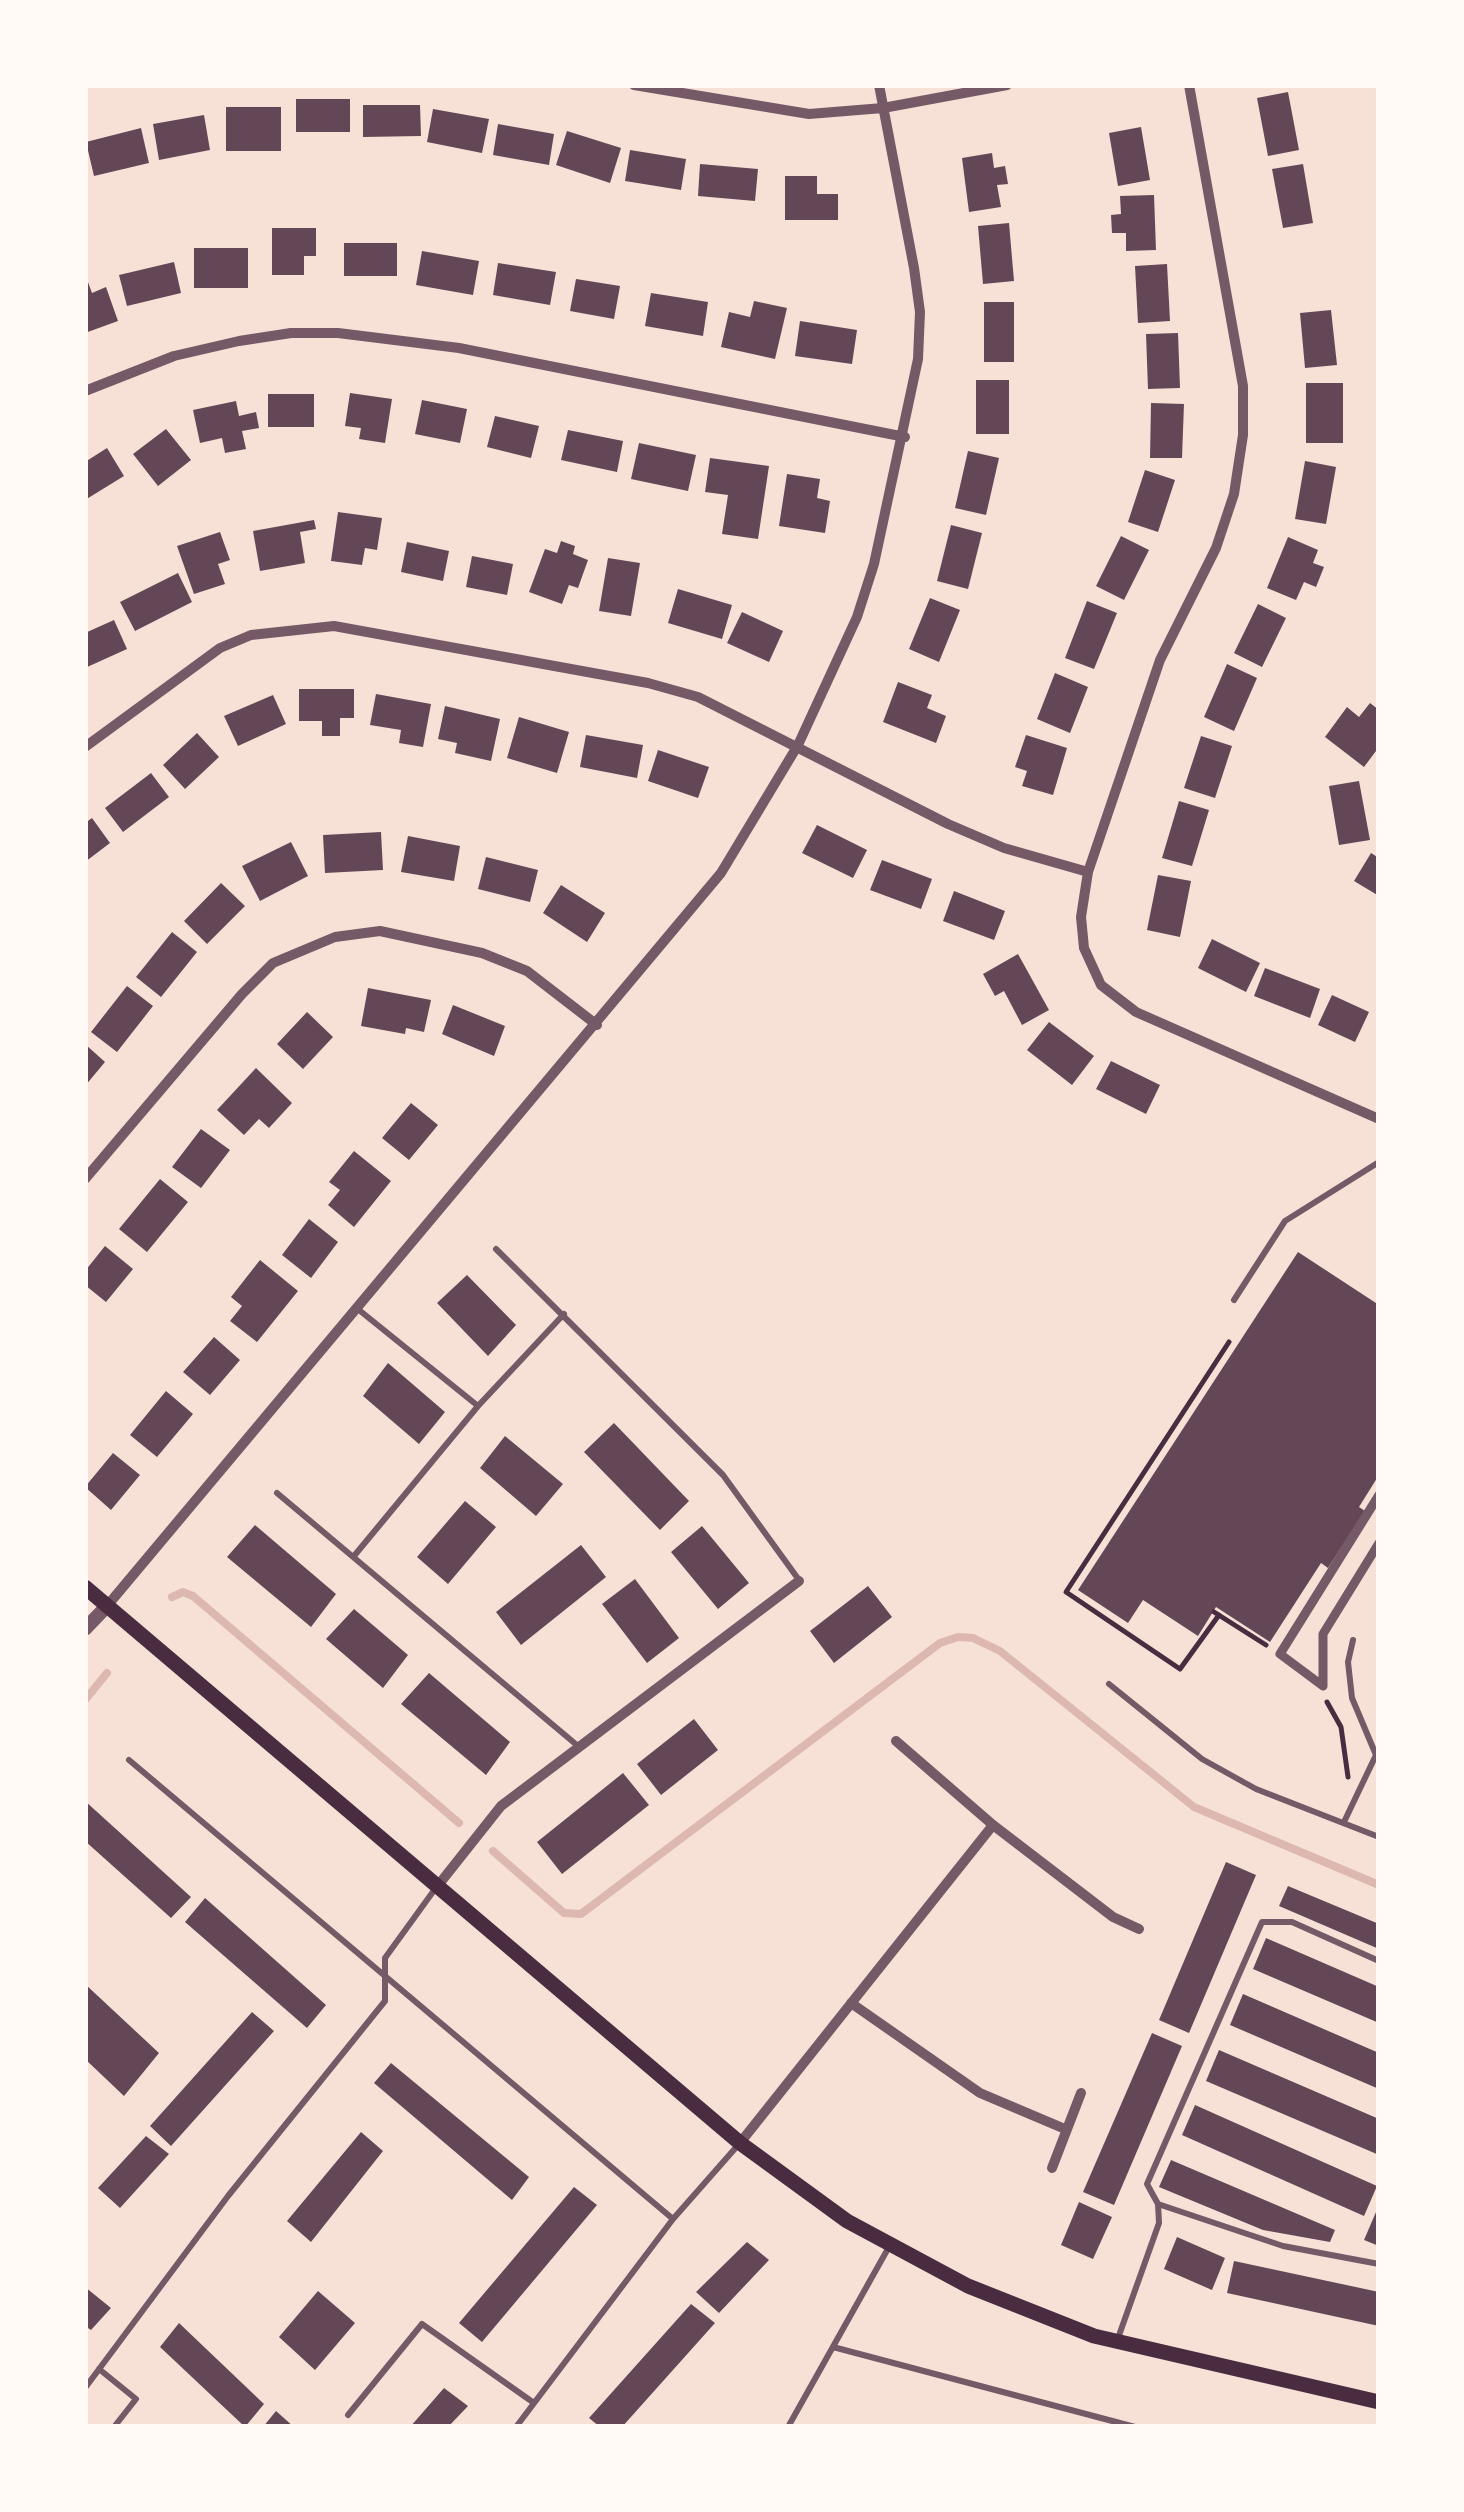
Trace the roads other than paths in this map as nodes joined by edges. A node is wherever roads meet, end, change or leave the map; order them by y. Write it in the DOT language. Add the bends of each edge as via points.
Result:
graph roads {
  1 [pos="634,85"];
  2 [pos="879,85"];
  3 [pos="1006,85"];
  4 [pos="1189,85"];
  5 [pos="882,108"];
  6 [pos="85,391"];
  7 [pos="904,436"];
  8 [pos="798,745"];
  9 [pos="85,747"];
  10 [pos="1088,872"];
  11 [pos="597,1025"];
  12 [pos="1379,1120"];
  13 [pos="1379,1162"];
  14 [pos="85,1179"];
  15 [pos="496,1248"];
  16 [pos="1234,1300"];
  17 [pos="359,1310"];
  18 [pos="564,1314"];
  19 [pos="478,1406"];
  20 [pos="277,1493"];
  21 [pos="1379,1495"];
  22 [pos="1379,1543"];
  23 [pos="354,1556"];
  24 [pos="800,1581"];
  25 [pos="85,1587"];
  26 [pos="107,1606"];
  27 [pos="85,1629"];
  28 [pos="1353,1640"];
  29 [pos="1109,1684"];
  30 [pos="896,1741"];
  31 [pos="578,1746"];
  32 [pos="1377,1753"];
  33 [pos="129,1760"];
  34 [pos="1344,1822"];
  35 [pos="993,1826"];
  36 [pos="1379,1837"];
  37 [pos="436,1888"];
  38 [pos="1139,1930"];
  39 [pos="1379,1961"];
  40 [pos="385,1977"];
  41 [pos="850,2004"];
  42 [pos="1081,2093"];
  43 [pos="1066,2130"];
  44 [pos="740,2142"];
  45 [pos="1052,2168"];
  46 [pos="1158,2204"];
  47 [pos="673,2219"];
  48 [pos="890,2244"];
  49 [pos="1379,2264"];
  50 [pos="1116,2342"];
  51 [pos="832,2347"];
  52 [pos="99,2369"];
  53 [pos="85,2388"];
  54 [pos="1379,2402"];
  55 [pos="534,2404"];
  56 [pos="348,2415"];
  57 [pos="114,2427"];
  58 [pos="516,2427"];
  59 [pos="788,2427"];
  60 [pos="1134,2427"];
  1 -- 5 [label="street" via="771,111"];
  2 -- 5 [label="street"];
  3 -- 5 [label="street"];
  4 -- 10 [label="street" via="1241,371 1242,435 1234,494 1216,548 1160,660"];
  5 -- 7 [label="street" via="920,312"];
  6 -- 7 [label="street" via="174,356 240,341 338,334 459,348"];
  7 -- 8 [label="street" via="857,617"];
  8 -- 9 [label="street" via="698,697 648,683 334,626 251,635 220,648"];
  8 -- 10 [label="street" via="1004,848"];
  8 -- 11 [label="street" via="721,874"];
  10 -- 12 [label="street" via="1082,933 1100,985 1136,1012"];
  11 -- 14 [label="street" via="527,971 482,952 380,931 335,937 274,964 242,994"];
  11 -- 17 [label="street"];
  13 -- 16 [label="lane" via="1285,1222"];
  15 -- 18 [label="lane"];
  17 -- 19 [label="lane"];
  17 -- 26 [label="street"];
  18 -- 19 [label="lane"];
  18 -- 24 [label="lane" via="723,1474"];
  19 -- 23 [label="lane"];
  20 -- 23 [label="lane"];
  21 -- 22 [label="street" via="1280,1654 1324,1686 1324,1634"];
  23 -- 31 [label="lane"];
  24 -- 31 [label="street"];
  25 -- 26 [label="main road"];
  26 -- 27 [label="street"];
  26 -- 37 [label="main road"];
  28 -- 32 [label="lane" via="1352,1698"];
  29 -- 34 [label="lane" via="1202,1760"];
  30 -- 35 [label="street"];
  31 -- 37 [label="street" via="501,1806"];
  32 -- 34 [label="lane"];
  33 -- 40 [label="lane"];
  34 -- 36 [label="lane"];
  35 -- 38 [label="street"];
  35 -- 41 [label="street"];
  37 -- 40 [label="lane" via="385,1958"];
  37 -- 44 [label="main road"];
  39 -- 46 [label="lane" via="1292,1922 1262,1922 1147,2184"];
  40 -- 47 [label="lane"];
  40 -- 52 [label="lane" via="385,2001"];
  41 -- 43 [label="street" via="980,2093"];
  41 -- 44 [label="street"];
  42 -- 43 [label="street"];
  43 -- 45 [label="street"];
  44 -- 47 [label="lane"];
  44 -- 48 [label="main road" via="847,2221"];
  46 -- 49 [label="lane" via="1284,2246"];
  46 -- 50 [label="lane" via="1159,2223"];
  47 -- 55 [label="lane"];
  48 -- 50 [label="main road" via="968,2286"];
  48 -- 51 [label="lane"];
  50 -- 54 [label="main road"];
  51 -- 59 [label="lane"];
  51 -- 60 [label="lane"];
  52 -- 53 [label="lane"];
  52 -- 57 [label="lane" via="136,2399"];
  55 -- 56 [label="lane" via="422,2324"];
  55 -- 58 [label="lane"];
}
